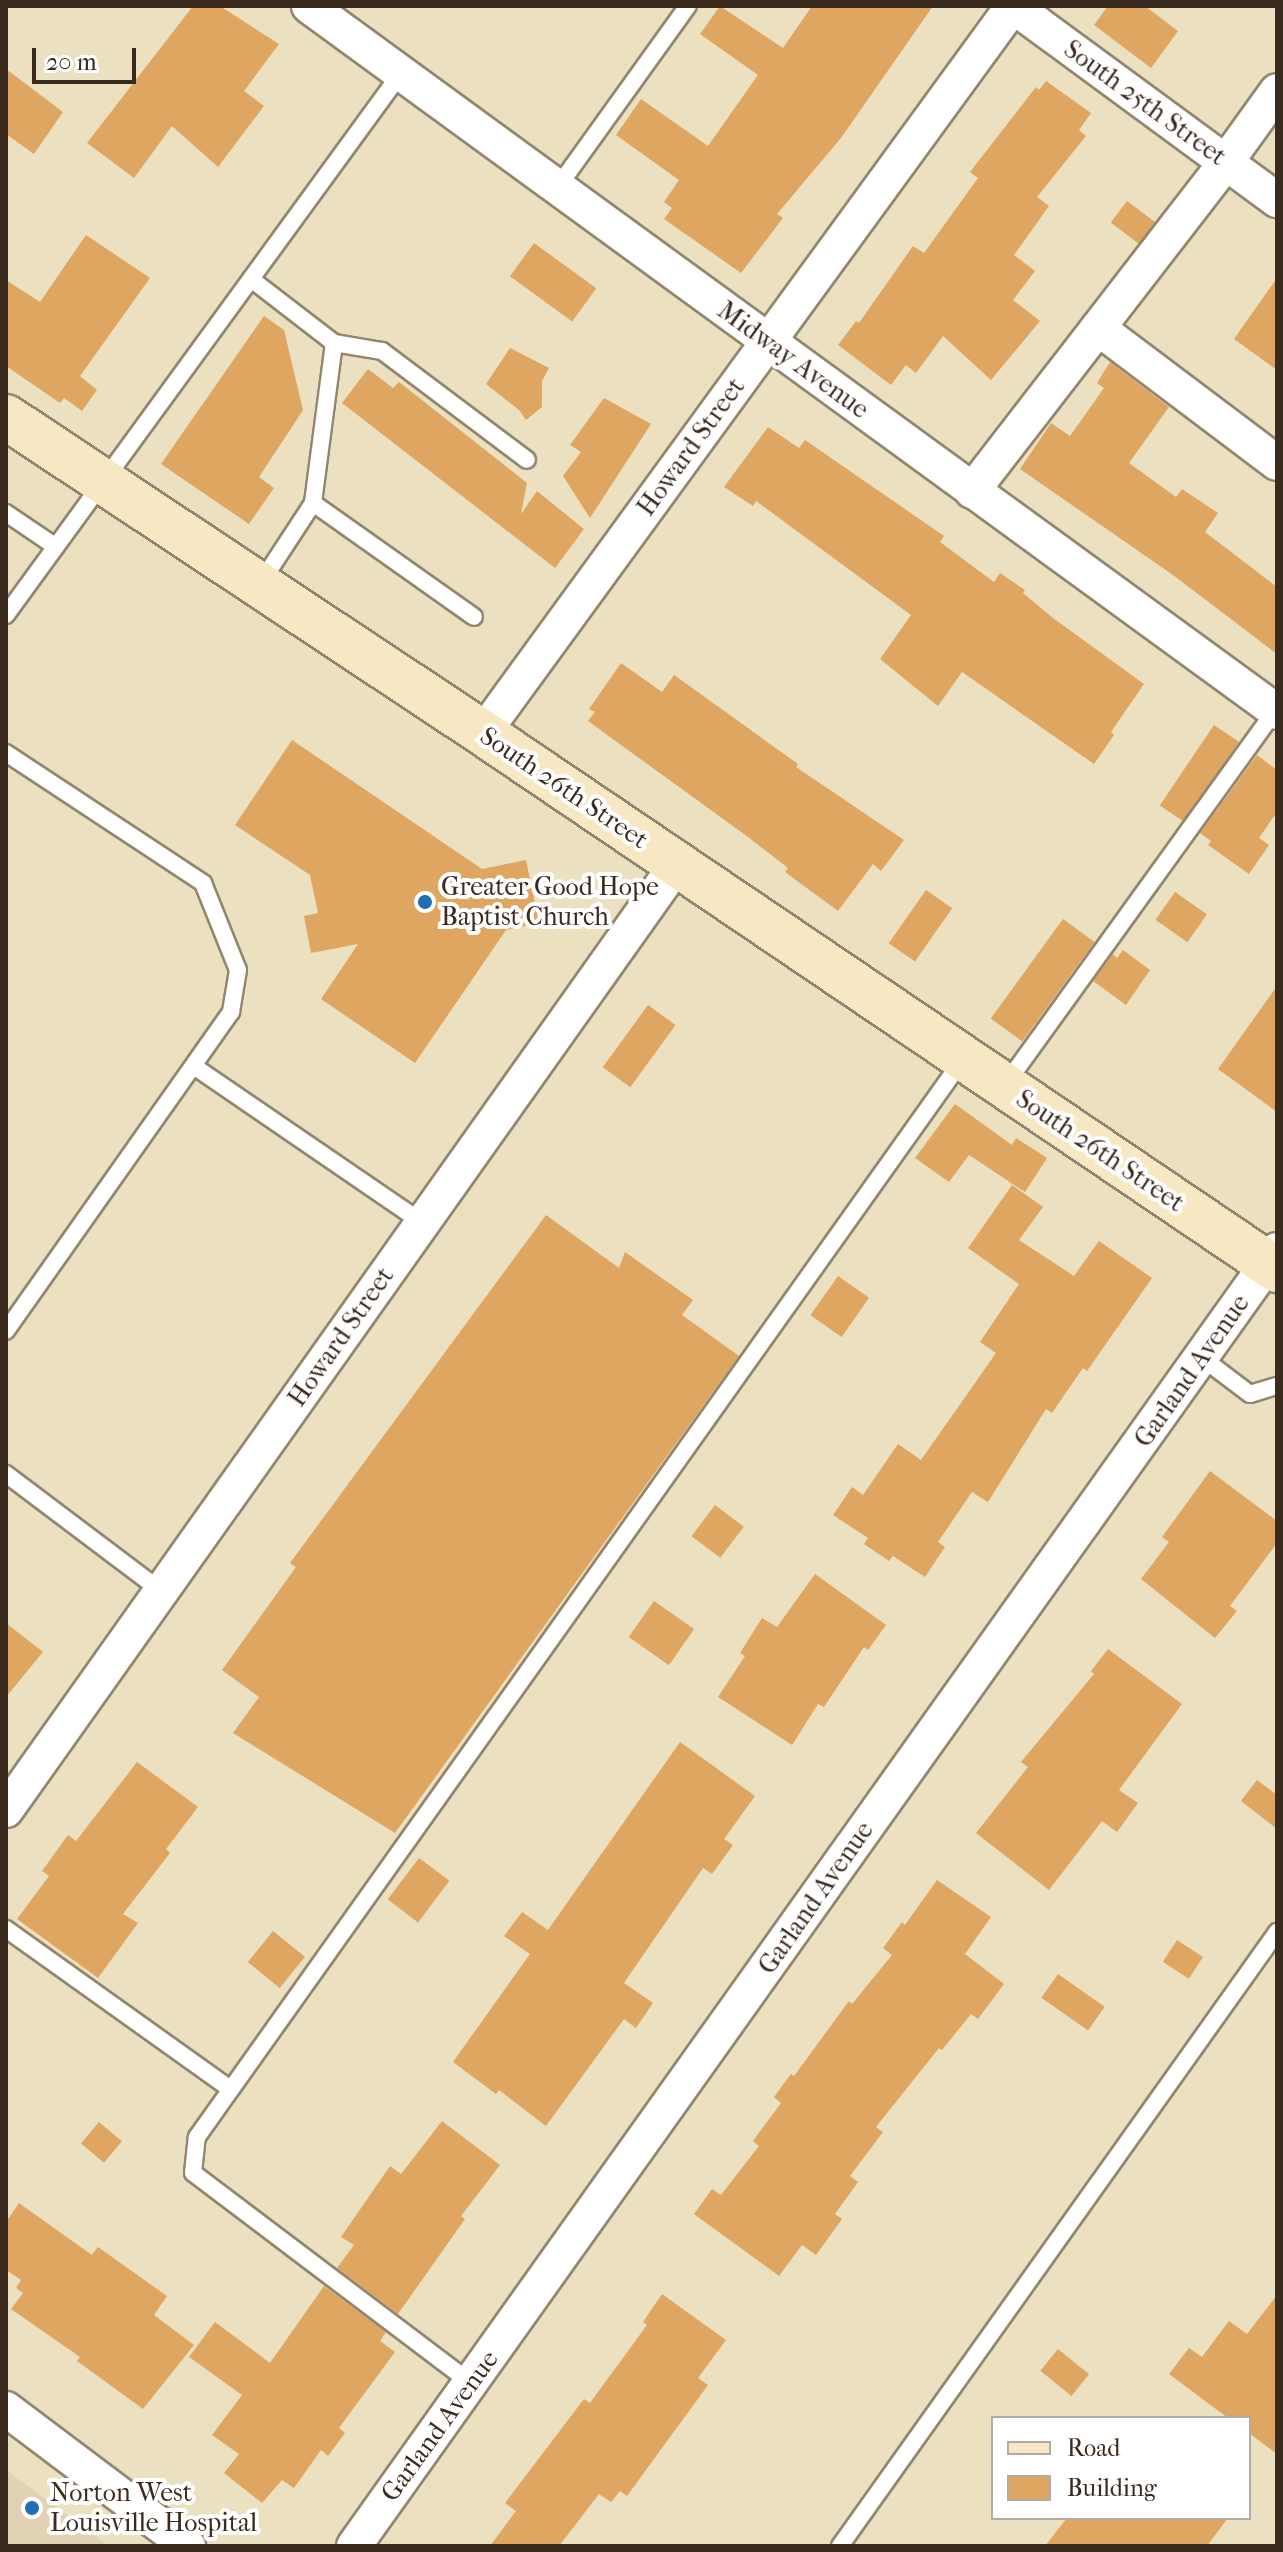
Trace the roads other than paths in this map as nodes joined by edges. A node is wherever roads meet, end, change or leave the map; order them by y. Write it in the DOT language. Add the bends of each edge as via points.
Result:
graph roads {
  1 [pos="309,6"];
  2 [pos="688,6"];
  3 [pos="1013,6"];
  4 [pos="401,73"];
  5 [pos="1277,91"];
  6 [pos="1226,162"];
  7 [pos="557,188"];
  8 [pos="1277,200"];
  9 [pos="251,279"];
  10 [pos="1098,328"];
  11 [pos="768,342"];
  12 [pos="334,343"];
  13 [pos="6,417"];
  14 [pos="527,460"];
  15 [pos="1277,463"];
  16 [pos="103,481"];
  17 [pos="972,491"];
  18 [pos="313,503"];
  19 [pos="6,513"];
  20 [pos="56,547"];
  21 [pos="259,585"];
  22 [pos="6,615"];
  23 [pos="474,617"];
  24 [pos="1276,710"];
  25 [pos="483,733"];
  26 [pos="6,753"];
  27 [pos="677,864"];
  28 [pos="963,1058"];
  29 [pos="195,1067"];
  30 [pos="1005,1086"];
  31 [pos="423,1223"];
  32 [pos="1274,1262"];
  33 [pos="6,1331"];
  34 [pos="1201,1357"];
  35 [pos="1277,1386"];
  36 [pos="6,1474"];
  37 [pos="161,1591"];
  38 [pos="6,1810"];
  39 [pos="6,1929"];
  40 [pos="1277,1932"];
  41 [pos="229,2088"];
  42 [pos="471,2383"];
  43 [pos="6,2409"];
  44 [pos="188,2546"];
  45 [pos="354,2546"];
  46 [pos="840,2546"];
  1 -- 4 [label="street, Midway Avenue"];
  2 -- 7 [label="lane"];
  3 -- 6 [label="street, South 25th Street"];
  3 -- 11 [label="street, Howard Street"];
  4 -- 7 [label="street, Midway Avenue"];
  4 -- 9 [label="lane"];
  5 -- 6 [label="street"];
  6 -- 8 [label="street, South 25th Street"];
  6 -- 10 [label="street"];
  7 -- 11 [label="street, Midway Avenue"];
  9 -- 12 [label="lane"];
  9 -- 16 [label="lane"];
  10 -- 15 [label="street"];
  10 -- 17 [label="street"];
  11 -- 17 [label="street, Midway Avenue"];
  11 -- 25 [label="street, Howard Street"];
  12 -- 14 [label="lane" via="382,351"];
  12 -- 18 [label="lane"];
  13 -- 16 [label="street, South 26th Street"];
  16 -- 20 [label="lane"];
  16 -- 21 [label="street, South 26th Street"];
  17 -- 24 [label="street, Midway Avenue"];
  18 -- 21 [label="lane"];
  18 -- 23 [label="lane"];
  19 -- 20 [label="lane"];
  20 -- 22 [label="lane"];
  21 -- 25 [label="street, South 26th Street"];
  24 -- 30 [label="lane"];
  25 -- 27 [label="street, South 26th Street"];
  26 -- 29 [label="lane" via="203,883 238,970 231,1012"];
  27 -- 28 [label="street, South 26th Street"];
  27 -- 31 [label="street, Howard Street"];
  28 -- 30 [label="street, South 26th Street"];
  28 -- 41 [label="lane"];
  29 -- 31 [label="lane"];
  29 -- 33 [label="lane"];
  30 -- 32 [label="street, South 26th Street"];
  31 -- 37 [label="street, Howard Street"];
  32 -- 34 [label="street, Garland Avenue"];
  34 -- 35 [label="lane" via="1250,1394"];
  34 -- 42 [label="street, Garland Avenue"];
  36 -- 37 [label="lane"];
  37 -- 38 [label="street, Howard Street"];
  39 -- 41 [label="lane"];
  40 -- 46 [label="lane"];
  41 -- 42 [label="lane" via="197,2137 193,2173"];
  42 -- 45 [label="street, Garland Avenue"];
  43 -- 44 [label="street"];
}
